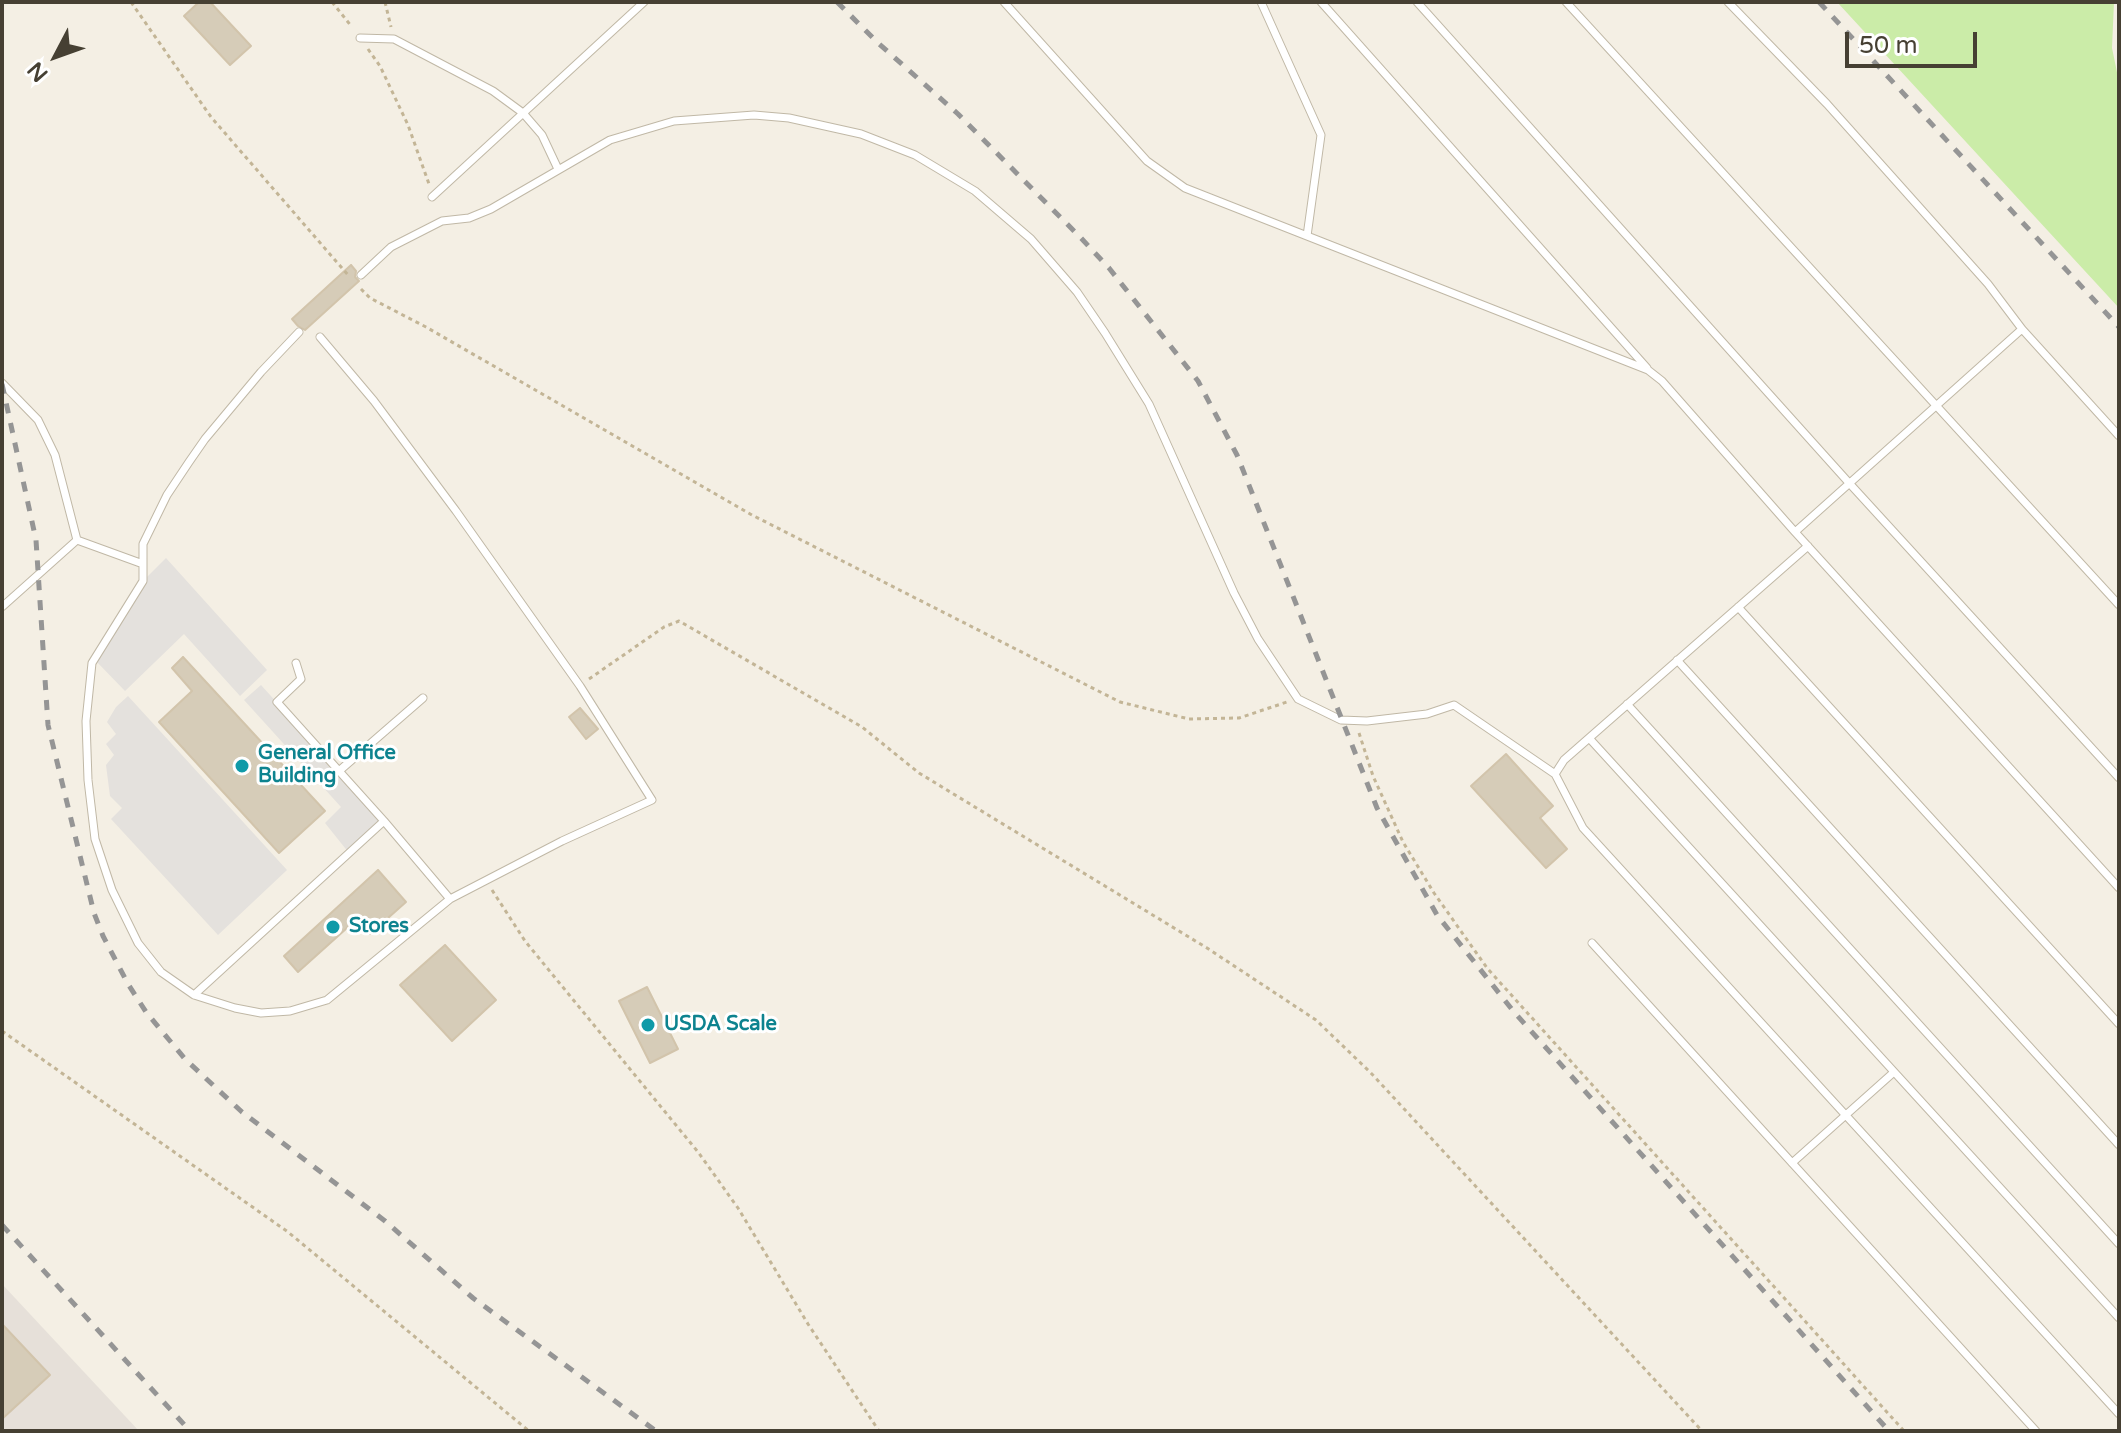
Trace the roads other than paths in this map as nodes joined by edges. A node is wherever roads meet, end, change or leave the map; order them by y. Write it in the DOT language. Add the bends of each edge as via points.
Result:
graph roads {
  1 [pos="644,2"];
  2 [pos="1004,2"];
  3 [pos="1261,2"];
  4 [pos="1321,2"];
  5 [pos="1417,2"];
  6 [pos="1566,2"];
  7 [pos="1728,2"];
  8 [pos="360,38"];
  9 [pos="523,113"];
  10 [pos="558,169"];
  11 [pos="432,197"];
  12 [pos="1307,236"];
  13 [pos="361,275"];
  14 [pos="2022,329"];
  15 [pos="299,332"];
  16 [pos="320,337"];
  17 [pos="1648,370"];
  18 [pos="2,383"];
  19 [pos="1938,405"];
  20 [pos="2119,436"];
  21 [pos="1850,484"];
  22 [pos="1795,532"];
  23 [pos="77,540"];
  24 [pos="1808,546"];
  25 [pos="143,564"];
  26 [pos="2119,605"];
  27 [pos="2,607"];
  28 [pos="1738,607"];
  29 [pos="1677,660"];
  30 [pos="296,663"];
  31 [pos="423,698"];
  32 [pos="1627,704"];
  33 [pos="1589,738"];
  34 [pos="339,771"];
  35 [pos="1555,774"];
  36 [pos="2119,778"];
  37 [pos="384,821"];
  38 [pos="2119,888"];
  39 [pos="450,899"];
  40 [pos="1592,943"];
  41 [pos="194,995"];
  42 [pos="2119,1024"];
  43 [pos="1894,1072"];
  44 [pos="1846,1115"];
  45 [pos="2119,1145"];
  46 [pos="1792,1163"];
  47 [pos="2119,1244"];
  48 [pos="2119,1318"];
  49 [pos="2119,1414"];
  50 [pos="2036,1431"];
  1 -- 9 [label="lane"];
  2 -- 12 [label="lane" via="1147,161 1185,188"];
  3 -- 12 [label="lane" via="1321,135"];
  4 -- 17 [label="lane"];
  5 -- 21 [label="lane"];
  6 -- 19 [label="lane"];
  7 -- 14 [label="lane" via="1827,104"];
  8 -- 9 [label="lane" via="394,39 493,91"];
  9 -- 10 [label="lane" via="542,135"];
  9 -- 11 [label="lane"];
  10 -- 13 [label="lane" via="491,209 442,221 391,247"];
  10 -- 35 [label="lane" via="640,130 674,121 754,115 861,134 915,155 975,191 1053,263 1125,362 1252,627 1298,699 1341,720 1427,714 1454,705"];
  12 -- 17 [label="lane"];
  14 -- 19 [label="lane"];
  14 -- 20 [label="lane"];
  15 -- 25 [label="lane" via="189,462 143,544"];
  16 -- 39 [label="lane" via="374,401 580,686 652,800"];
  17 -- 22 [label="lane"];
  18 -- 23 [label="lane" via="38,420 55,455"];
  19 -- 21 [label="lane"];
  19 -- 26 [label="lane"];
  21 -- 22 [label="lane"];
  21 -- 36 [label="lane"];
  22 -- 24 [label="lane"];
  23 -- 25 [label="lane"];
  23 -- 27 [label="lane"];
  24 -- 28 [label="lane"];
  24 -- 38 [label="lane"];
  25 -- 41 [label="lane" via="143,581 92,663 86,721 95,839 138,943 161,972"];
  28 -- 29 [label="lane"];
  28 -- 42 [label="lane"];
  29 -- 32 [label="lane"];
  29 -- 45 [label="lane"];
  30 -- 34 [label="lane" via="301,679 277,702"];
  31 -- 34 [label="lane"];
  32 -- 33 [label="lane"];
  32 -- 47 [label="lane"];
  33 -- 35 [label="lane"];
  33 -- 43 [label="lane"];
  34 -- 37 [label="lane"];
  35 -- 44 [label="lane" via="1583,828"];
  37 -- 39 [label="lane"];
  37 -- 41 [label="lane"];
  39 -- 41 [label="lane" via="327,1000 310,1007 261,1013"];
  40 -- 46 [label="lane"];
  43 -- 44 [label="lane"];
  43 -- 48 [label="lane"];
  44 -- 46 [label="lane"];
  44 -- 49 [label="lane"];
  46 -- 50 [label="lane"];
}
